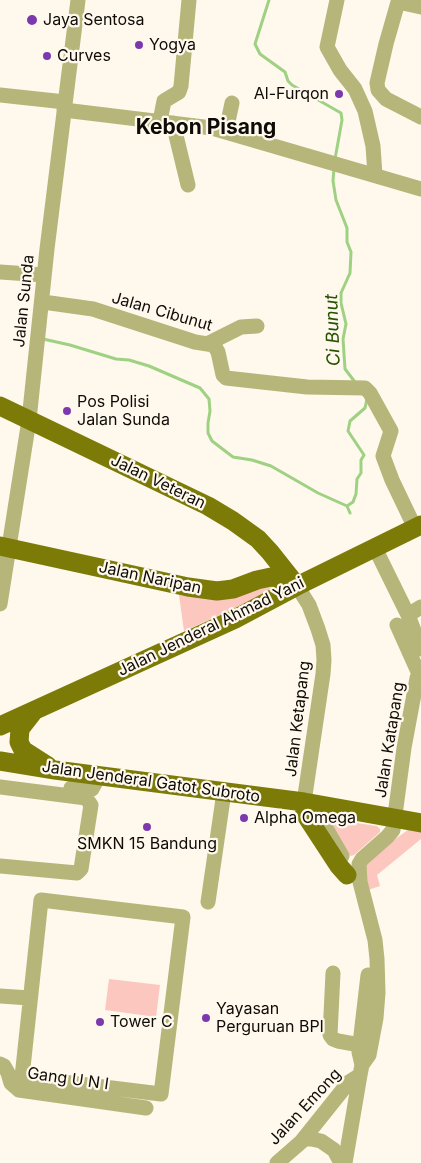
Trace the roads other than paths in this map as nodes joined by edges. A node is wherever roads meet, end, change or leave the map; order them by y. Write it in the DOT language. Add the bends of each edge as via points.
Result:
graph roads {
  1 [pos="79,0"];
  2 [pos="88,0"];
  3 [pos="189,0"];
  4 [pos="337,0"];
  5 [pos="398,1"];
  6 [pos="421,8"];
  7 [pos="70,62"];
  8 [pos="0,95"];
  9 [pos="232,103"];
  10 [pos="64,106"];
  11 [pos="421,117"];
  12 [pos="135,118"];
  13 [pos="166,122"];
  14 [pos="114,125"];
  15 [pos="226,131"];
  16 [pos="375,175"];
  17 [pos="188,185"];
  18 [pos="421,189"];
  19 [pos="0,272"];
  20 [pos="44,275"];
  21 [pos="42,302"];
  22 [pos="257,326"];
  23 [pos="209,343"];
  24 [pos="0,406"];
  25 [pos="29,420"];
  26 [pos="418,527"];
  27 [pos="4,547"];
  28 [pos="375,548"];
  29 [pos="297,586"];
  30 [pos="0,604"];
  31 [pos="421,607"];
  32 [pos="402,620"];
  33 [pos="421,649"];
  34 [pos="420,671"];
  35 [pos="0,709"];
  36 [pos="35,710"];
  37 [pos="0,726"];
  38 [pos="0,734"];
  39 [pos="0,761"];
  40 [pos="47,769"];
  41 [pos="99,776"];
  42 [pos="0,787"];
  43 [pos="224,792"];
  44 [pos="56,794"];
  45 [pos="308,803"];
  46 [pos="395,818"];
  47 [pos="421,823"];
  48 [pos="0,866"];
  49 [pos="347,875"];
  50 [pos="208,902"];
  51 [pos="332,973"];
  52 [pos="0,996"];
  53 [pos="29,1002"];
  54 [pos="0,1004"];
  55 [pos="360,1045"];
  56 [pos="0,1064"];
  57 [pos="361,1070"];
  58 [pos="146,1108"];
  59 [pos="301,1142"];
  60 [pos="277,1163"];
  61 [pos="341,1163"];
  62 [pos="345,1163"];
  1 -- 7 [label="street, Jalan Sunda"];
  2 -- 7 [label="street" via="82,53"];
  3 -- 13 [label="street" via="182,86 179,92 164,101"];
  4 -- 16 [label="street" via="327,47 355,89 365,111 373,146"];
  5 -- 6 [label="street"];
  5 -- 11 [label="street" via="380,67 378,90 386,99"];
  7 -- 10 [label="street, Jalan Sunda"];
  8 -- 10 [label="street"];
  9 -- 15 [label="street"];
  10 -- 12 [label="street"];
  10 -- 20 [label="street, Jalan Sunda"];
  12 -- 13 [label="street"];
  12 -- 14 [label="street" via="130,127"];
  13 -- 15 [label="street"];
  13 -- 17 [label="street"];
  15 -- 16 [label="street"];
  16 -- 18 [label="street"];
  19 -- 20 [label="street"];
  20 -- 21 [label="street, Jalan Sunda"];
  21 -- 23 [label="street, Jalan Cibunut" via="93,310 195,342"];
  21 -- 25 [label="street, Jalan Sunda"];
  22 -- 23 [label="street" via="241,327"];
  23 -- 26 [label="street, Jalan Cibunut" via="216,348 226,378 307,387 352,388 370,393 391,431 383,456 392,480"];
  24 -- 25 [label="main road, Jalan Veteran"];
  25 -- 27 [label="street, Jalan Sunda"];
  25 -- 29 [label="main road, Jalan Veteran" via="234,521 258,539"];
  26 -- 28 [label="main road, Jalan Jenderal Ahmad Yani"];
  27 -- 29 [label="main road, Jalan Naripan" via="217,591 271,577 289,580"];
  27 -- 30 [label="street, Jalan Sunda"];
  28 -- 29 [label="main road, Jalan Jenderal Ahmad Yani"];
  28 -- 32 [label="street"];
  29 -- 36 [label="main road, Jalan Jenderal Ahmad Yani" via="235,619"];
  29 -- 45 [label="street, Jalan Ketapang" via="315,621 324,660"];
  31 -- 32 [label="street"];
  32 -- 33 [label="street"];
  32 -- 34 [label="street"];
  34 -- 46 [label="street, Jalan Katapang" via="404,748"];
  35 -- 36 [label="main road" via="18,715"];
  36 -- 37 [label="main road, Jalan Jenderal Ahmad Yani"];
  36 -- 40 [label="main road" via="20,729 19,742"];
  38 -- 40 [label="main road" via="14,751"];
  39 -- 40 [label="main road, Jalan Jenderal Gatot Subroto"];
  40 -- 41 [label="main road, Jalan Jenderal Gatot Subroto"];
  41 -- 43 [label="main road, Jalan Jenderal Gatot Subroto"];
  41 -- 44 [label="street" via="92,789 65,788"];
  42 -- 44 [label="street"];
  43 -- 45 [label="main road, Jalan Jenderal Gatot Subroto"];
  43 -- 50 [label="street"];
  44 -- 48 [label="street" via="86,798 91,805 79,871"];
  45 -- 46 [label="main road, Jalan Jenderal Gatot Subroto"];
  45 -- 49 [label="main road" via="305,814"];
  46 -- 47 [label="main road, Jalan Jenderal Gatot Subroto"];
  46 -- 57 [label="street, Jalan Katapang" via="393,830 387,838 359,864 360,882 375,940 378,978 374,1028 369,1055"];
  49 -- 55 [label="street" via="368,960"];
  51 -- 55 [label="street" via="330,1035 338,1041"];
  52 -- 53 [label="street"];
  53 -- 53 [label="street" via="22,1077 161,1094 183,918 41,900"];
  53 -- 54 [label="street"];
  55 -- 57 [label="street"];
  56 -- 58 [label="street, Gang U N I" via="19,1090"];
  57 -- 59 [label="street, Jalan Emong"];
  57 -- 62 [label="street"];
  59 -- 60 [label="street, Jalan Emong"];
  59 -- 61 [label="street" via="311,1139 321,1142 334,1150"];
}
